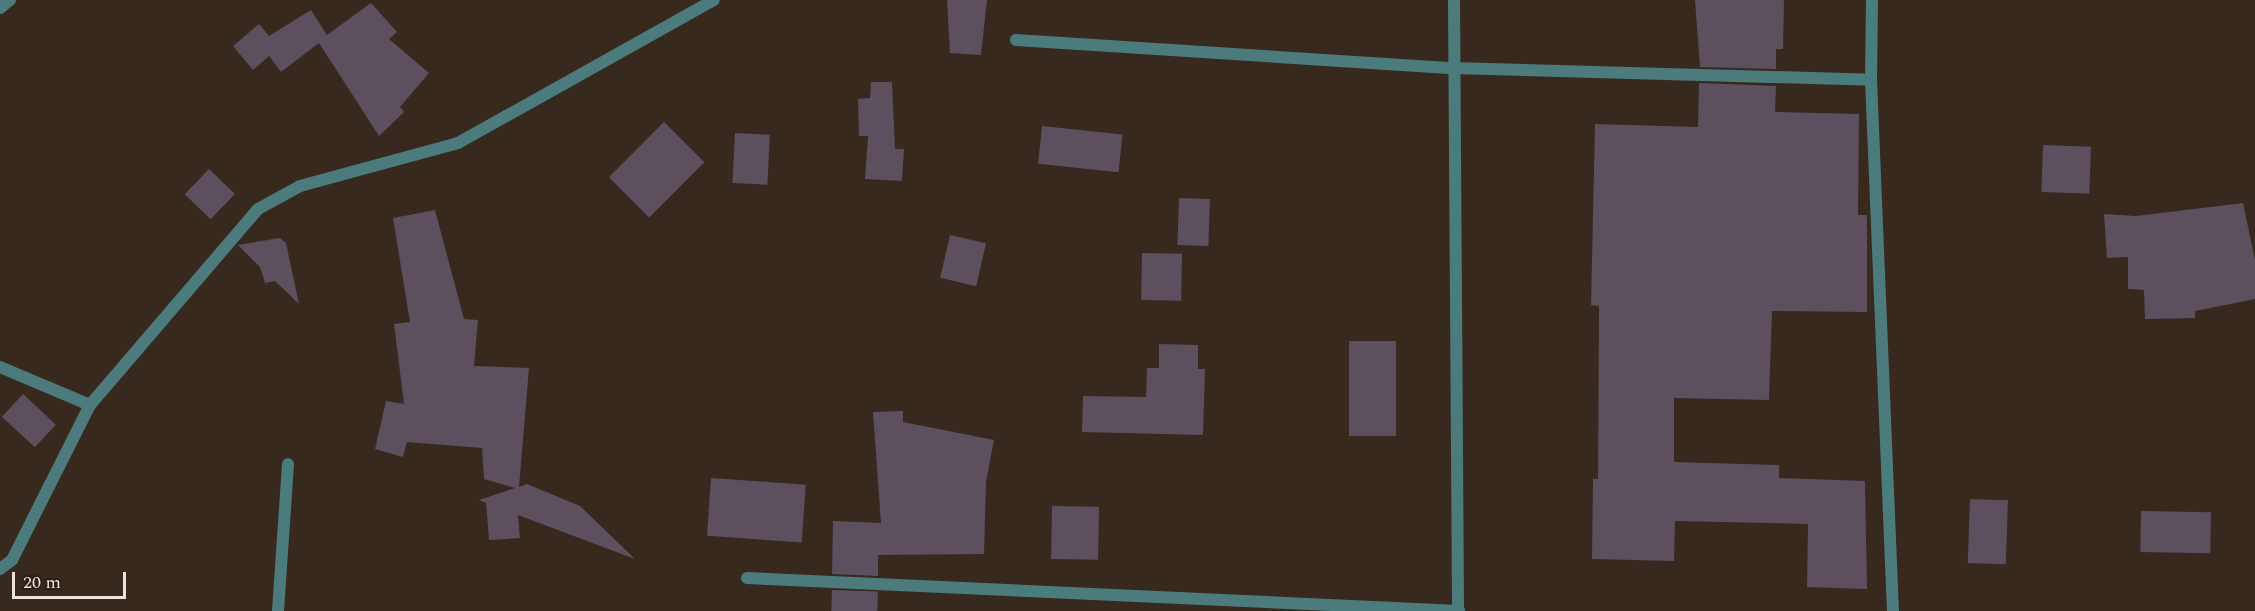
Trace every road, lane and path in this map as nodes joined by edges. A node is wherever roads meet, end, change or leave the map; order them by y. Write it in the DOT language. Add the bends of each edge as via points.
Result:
graph roads {
  1 [pos="10,0"];
  2 [pos="714,0"];
  3 [pos="1454,0"];
  4 [pos="1872,0"];
  5 [pos="0,8"];
  6 [pos="1016,40"];
  7 [pos="1452,68"];
  8 [pos="1871,80"];
  9 [pos="0,368"];
  10 [pos="90,405"];
  11 [pos="288,464"];
  12 [pos="0,569"];
  13 [pos="747,578"];
  14 [pos="279,611"];
  15 [pos="1458,611"];
  16 [pos="1893,611"];
  1 -- 5 [label="street"];
  2 -- 10 [label="street" via="458,143 300,186 258,209"];
  3 -- 7 [label="street"];
  4 -- 8 [label="street"];
  6 -- 7 [label="street"];
  7 -- 8 [label="street"];
  7 -- 15 [label="street" via="1460,346"];
  8 -- 16 [label="street"];
  9 -- 10 [label="street"];
  10 -- 12 [label="street" via="12,560"];
  11 -- 14 [label="street"];
  13 -- 15 [label="street"];
}
